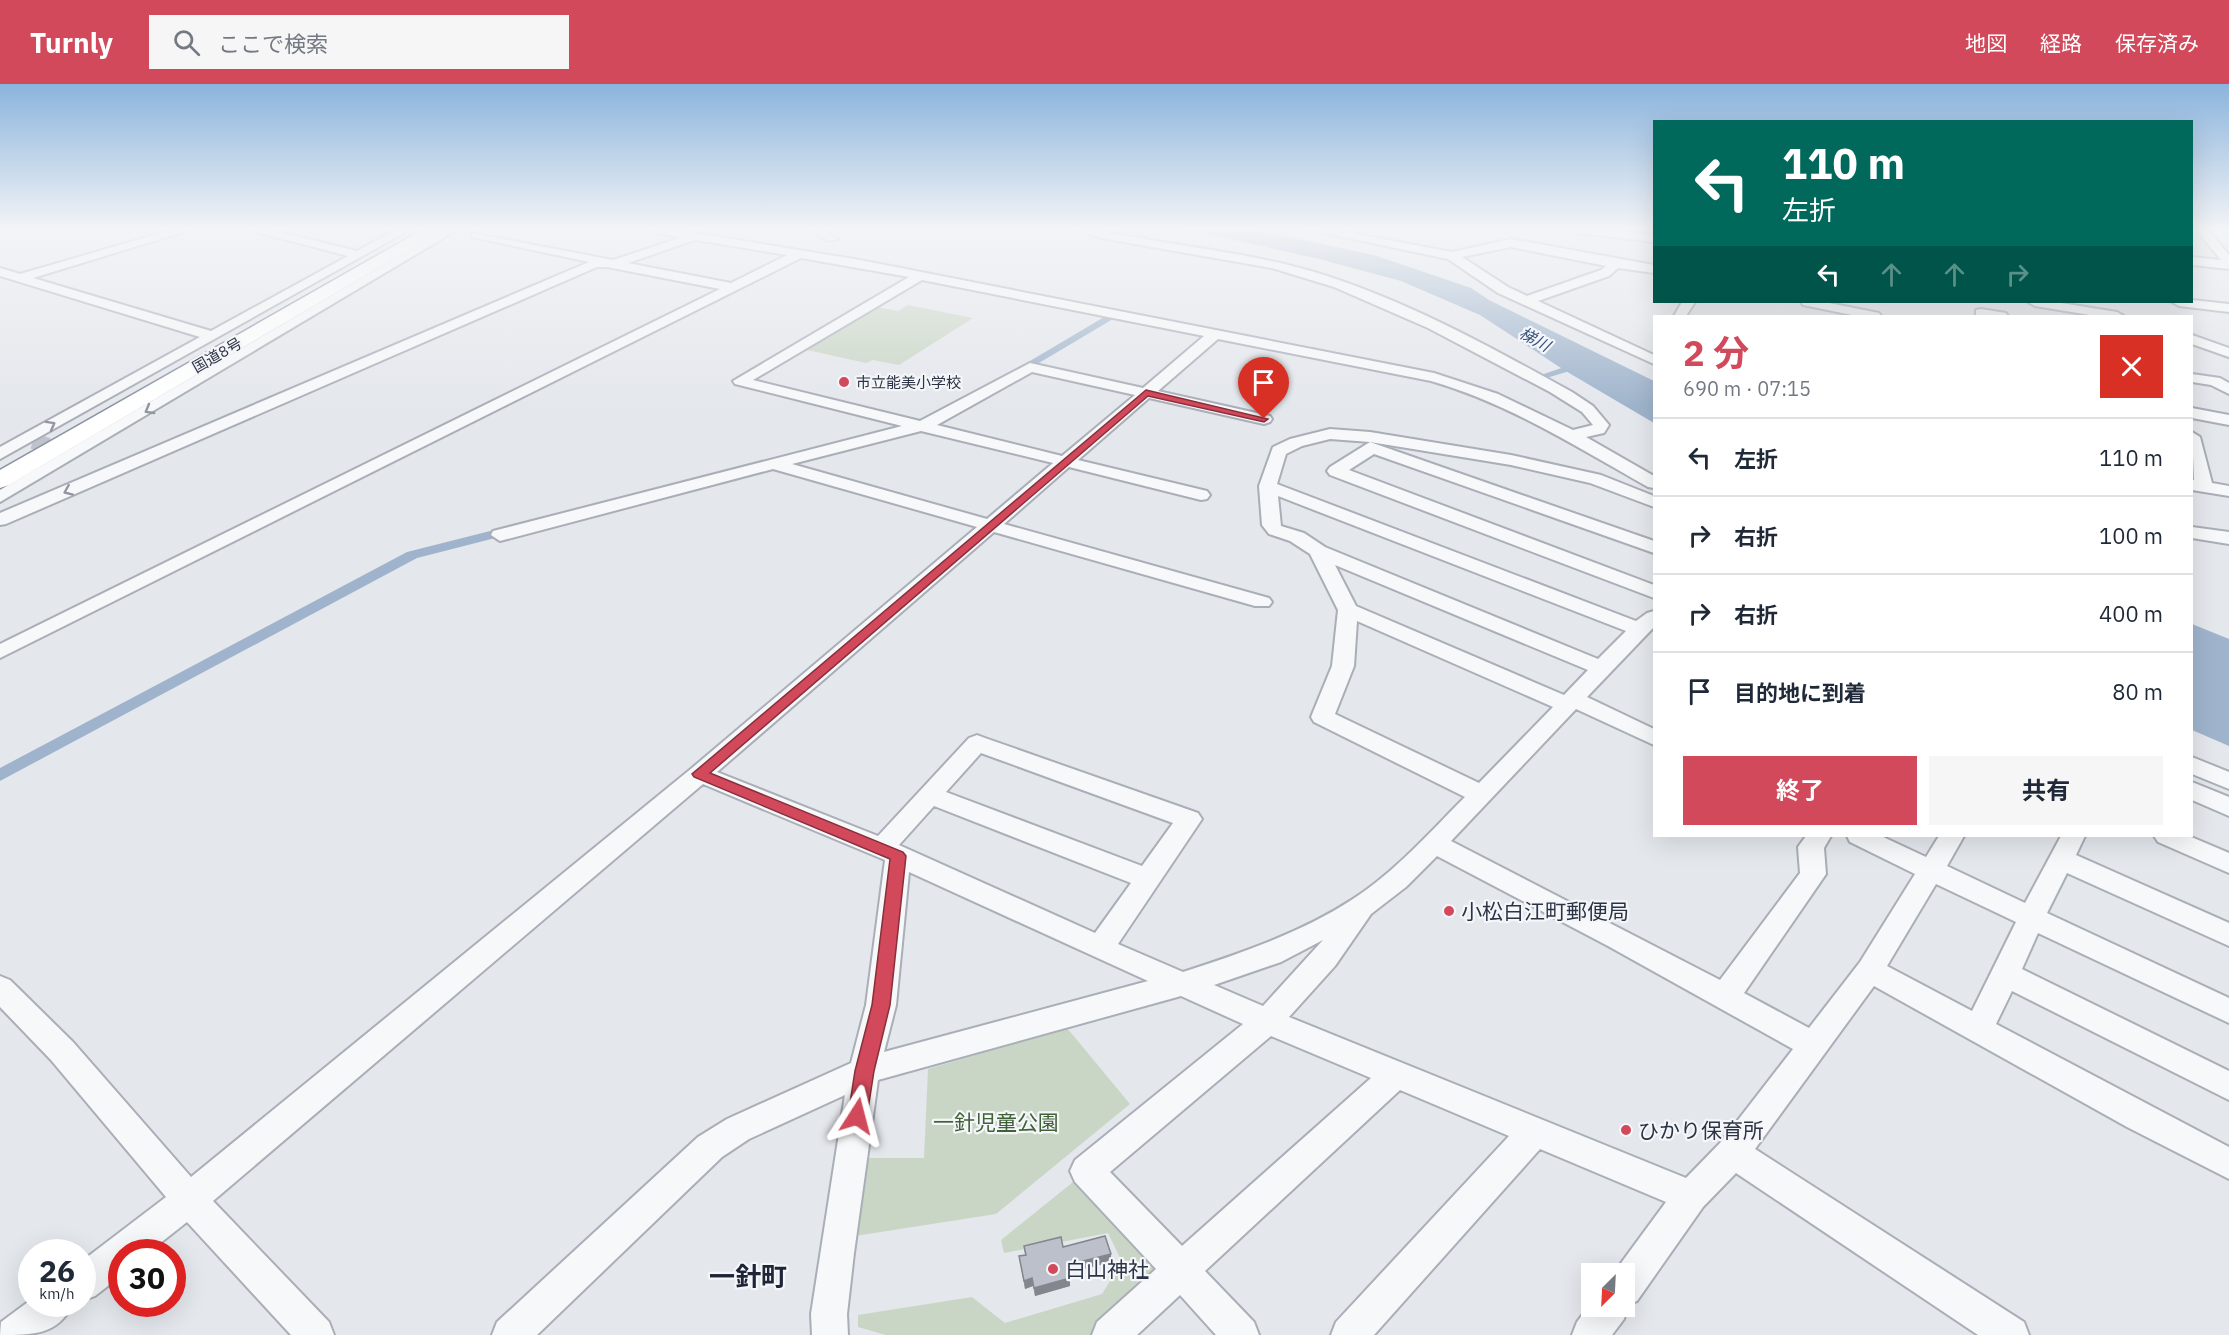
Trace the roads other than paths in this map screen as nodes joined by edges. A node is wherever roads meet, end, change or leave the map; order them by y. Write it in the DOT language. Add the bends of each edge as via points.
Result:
graph roads {
  1 [pos="52,288"];
  2 [pos="308,288"];
  3 [pos="309,288"];
  4 [pos="322,288"];
  5 [pos="328,288"];
  6 [pos="333,288"];
  7 [pos="352,288"];
  8 [pos="538,288"];
  9 [pos="728,288"];
  10 [pos="899,288"];
  11 [pos="982,288"];
  12 [pos="1346,288"];
  13 [pos="1501,288"];
  14 [pos="1564,288"];
  15 [pos="1527,302"];
  16 [pos="1815,303"];
  17 [pos="2049,303"];
  18 [pos="2187,303"];
  19 [pos="2229,308"];
  20 [pos="1855,309"];
  21 [pos="1982,310"];
  22 [pos="1871,315"];
  23 [pos="1998,315"];
  24 [pos="2112,315"];
  25 [pos="1214,335"];
  26 [pos="2193,339"];
  27 [pos="226,344"];
  28 [pos="2229,353"];
  29 [pos="1653,360"];
  30 [pos="2193,378"];
  31 [pos="2229,388"];
  32 [pos="148,391"];
  33 [pos="1146,393"];
  34 [pos="2193,413"];
  35 [pos="1264,419"];
  36 [pos="2229,420"];
  37 [pos="924,425"];
  38 [pos="1351,435"];
  39 [pos="1570,436"];
  40 [pos="2193,444"];
  41 [pos="1372,448"];
  42 [pos="0,454"];
  43 [pos="1066,460"];
  44 [pos="775,464"];
  45 [pos="1650,465"];
  46 [pos="1629,469"];
  47 [pos="0,470"];
  48 [pos="0,480"];
  49 [pos="1653,482"];
  50 [pos="1268,486"];
  51 [pos="2198,486"];
  52 [pos="2229,491"];
  53 [pos="1201,495"];
  54 [pos="0,497"];
  55 [pos="1653,502"];
  56 [pos="0,520"];
  57 [pos="989,526"];
  58 [pos="2193,533"];
  59 [pos="500,535"];
  60 [pos="2229,538"];
  61 [pos="1653,547"];
  62 [pos="1318,551"];
  63 [pos="1653,592"];
  64 [pos="1262,602"];
  65 [pos="1348,610"];
  66 [pos="1649,623"];
  67 [pos="0,652"];
  68 [pos="1601,668"];
  69 [pos="1569,702"];
  70 [pos="1653,738"];
  71 [pos="2193,765"];
  72 [pos="699,774"];
  73 [pos="2229,781"];
  74 [pos="2193,790"];
  75 [pos="930,795"];
  76 [pos="1482,795"];
  77 [pos="2229,807"];
  78 [pos="1818,837"];
  79 [pos="1861,837"];
  80 [pos="1951,837"];
  81 [pos="2169,837"];
  82 [pos="1433,843"];
  83 [pos="2066,847"];
  84 [pos="890,852"];
  85 [pos="2229,864"];
  86 [pos="1931,870"];
  87 [pos="1148,879"];
  88 [pos="1362,907"];
  89 [pos="2030,918"];
  90 [pos="2229,935"];
  91 [pos="1100,948"];
  92 [pos="1870,970"];
  93 [pos="2007,975"];
  94 [pos="1182,984"];
  95 [pos="0,988"];
  96 [pos="1723,996"];
  97 [pos="2229,1011"];
  98 [pos="1267,1021"];
  99 [pos="1979,1028"];
  100 [pos="1814,1046"];
  101 [pos="864,1071"];
  102 [pos="1396,1074"];
  103 [pos="2229,1086"];
  104 [pos="1535,1131"];
  105 [pos="1733,1153"];
  106 [pos="2229,1164"];
  107 [pos="1691,1196"];
  108 [pos="189,1200"];
  109 [pos="140,1239"];
  110 [pos="1180,1271"];
  111 [pos="1635,1273"];
  112 [pos="38,1317"];
  113 [pos="1603,1317"];
  114 [pos="14,1335"];
  115 [pos="316,1335"];
  116 [pos="510,1335"];
  117 [pos="830,1335"];
  118 [pos="1110,1335"];
  119 [pos="1241,1335"];
  120 [pos="1349,1335"];
  121 [pos="1590,1335"];
  122 [pos="2011,1335"];
  1 -- 27 [label="street"];
  2 -- 27 [label="highway" via="266,312"];
  3 -- 27 [label="street"];
  4 -- 27 [label="highway, 国道8号"];
  5 -- 27 [label="highway, 国道8号"];
  6 -- 27 [label="highway"];
  7 -- 54 [label="street, one-way"];
  8 -- 56 [label="street, one-way"];
  9 -- 67 [label="street"];
  10 -- 37 [label="street" via="740,381"];
  11 -- 25 [label="street"];
  12 -- 39 [label="street" via="1393,306 1520,371 1598,418 1598,430"];
  13 -- 15 [label="street"];
  14 -- 15 [label="street"];
  15 -- 29 [label="street"];
  16 -- 20 [label="street"];
  17 -- 24 [label="street"];
  18 -- 19 [label="street"];
  20 -- 22 [label="street"];
  21 -- 23 [label="street"];
  25 -- 33 [label="street"];
  25 -- 39 [label="street" via="1469,386 1504,399"];
  26 -- 28 [label="street"];
  27 -- 32 [label="highway, 国道8号"];
  42 -- 27 [label="street, one-way"];
  30 -- 31 [label="street" via="2216,381"];
  32 -- 47 [label="highway, 国道8号"];
  32 -- 48 [label="highway, 国道8号"];
  33 -- 35 [label="street"];
  33 -- 37 [label="street" via="1030,367"];
  33 -- 43 [label="street"];
  34 -- 36 [label="street"];
  37 -- 43 [label="street"];
  37 -- 44 [label="street"];
  38 -- 41 [label="street"];
  38 -- 50 [label="street" via="1311,438 1279,451"];
  38 -- 55 [label="street" via="1511,460 1595,479"];
  39 -- 46 [label="street"];
  40 -- 51 [label="street"];
  41 -- 61 [label="street"];
  41 -- 63 [label="street" via="1336,471"];
  43 -- 53 [label="street"];
  43 -- 57 [label="street"];
  44 -- 57 [label="street"];
  44 -- 59 [label="street"];
  45 -- 46 [label="street"];
  46 -- 49 [label="street"];
  50 -- 62 [label="street" via="1268,507 1275,530 1297,537"];
  50 -- 66 [label="street"];
  51 -- 52 [label="street"];
  57 -- 64 [label="street"];
  57 -- 72 [label="street"];
  58 -- 60 [label="street"];
  62 -- 65 [label="street"];
  62 -- 68 [label="street"];
  65 -- 69 [label="street"];
  65 -- 76 [label="street" via="1343,666 1322,717"];
  66 -- 68 [label="street"];
  68 -- 69 [label="street"];
  69 -- 70 [label="street"];
  69 -- 76 [label="street"];
  71 -- 73 [label="street"];
  72 -- 84 [label="street"];
  72 -- 108 [label="street"];
  74 -- 77 [label="street"];
  75 -- 84 [label="street"];
  75 -- 87 [label="street"];
  75 -- 87 [label="street" via="977,743 1189,819"];
  76 -- 82 [label="street"];
  78 -- 96 [label="street" via="1811,847 1813,874"];
  79 -- 86 [label="street"];
  80 -- 86 [label="street"];
  81 -- 85 [label="street"];
  82 -- 88 [label="street" via="1397,880"];
  82 -- 96 [label="street"];
  83 -- 89 [label="street"];
  83 -- 90 [label="street"];
  84 -- 91 [label="street"];
  84 -- 101 [label="street" via="881,1005"];
  86 -- 89 [label="street"];
  86 -- 92 [label="street"];
  87 -- 91 [label="street"];
  88 -- 94 [label="street" via="1271,954"];
  88 -- 98 [label="street" via="1325,958"];
  89 -- 93 [label="street"];
  89 -- 97 [label="street"];
  91 -- 94 [label="street"];
  92 -- 99 [label="street"];
  92 -- 100 [label="street"];
  93 -- 99 [label="street"];
  93 -- 103 [label="street"];
  94 -- 98 [label="street"];
  94 -- 101 [label="street"];
  95 -- 108 [label="street" via="62,1050"];
  96 -- 100 [label="street"];
  98 -- 102 [label="street"];
  98 -- 110 [label="street" via="1087,1171"];
  99 -- 106 [label="street" via="2125,1112"];
  100 -- 105 [label="street"];
  101 -- 116 [label="street" via="738,1129 711,1147"];
  101 -- 117 [label="street" via="836,1253"];
  102 -- 104 [label="street"];
  102 -- 110 [label="street"];
  104 -- 107 [label="street"];
  104 -- 120 [label="street"];
  105 -- 107 [label="street"];
  105 -- 122 [label="street"];
  107 -- 111 [label="street"];
  108 -- 109 [label="street"];
  108 -- 115 [label="street"];
  110 -- 118 [label="street"];
  110 -- 119 [label="street"];
  112 -- 114 [label="street"];
  113 -- 121 [label="street"];
}
